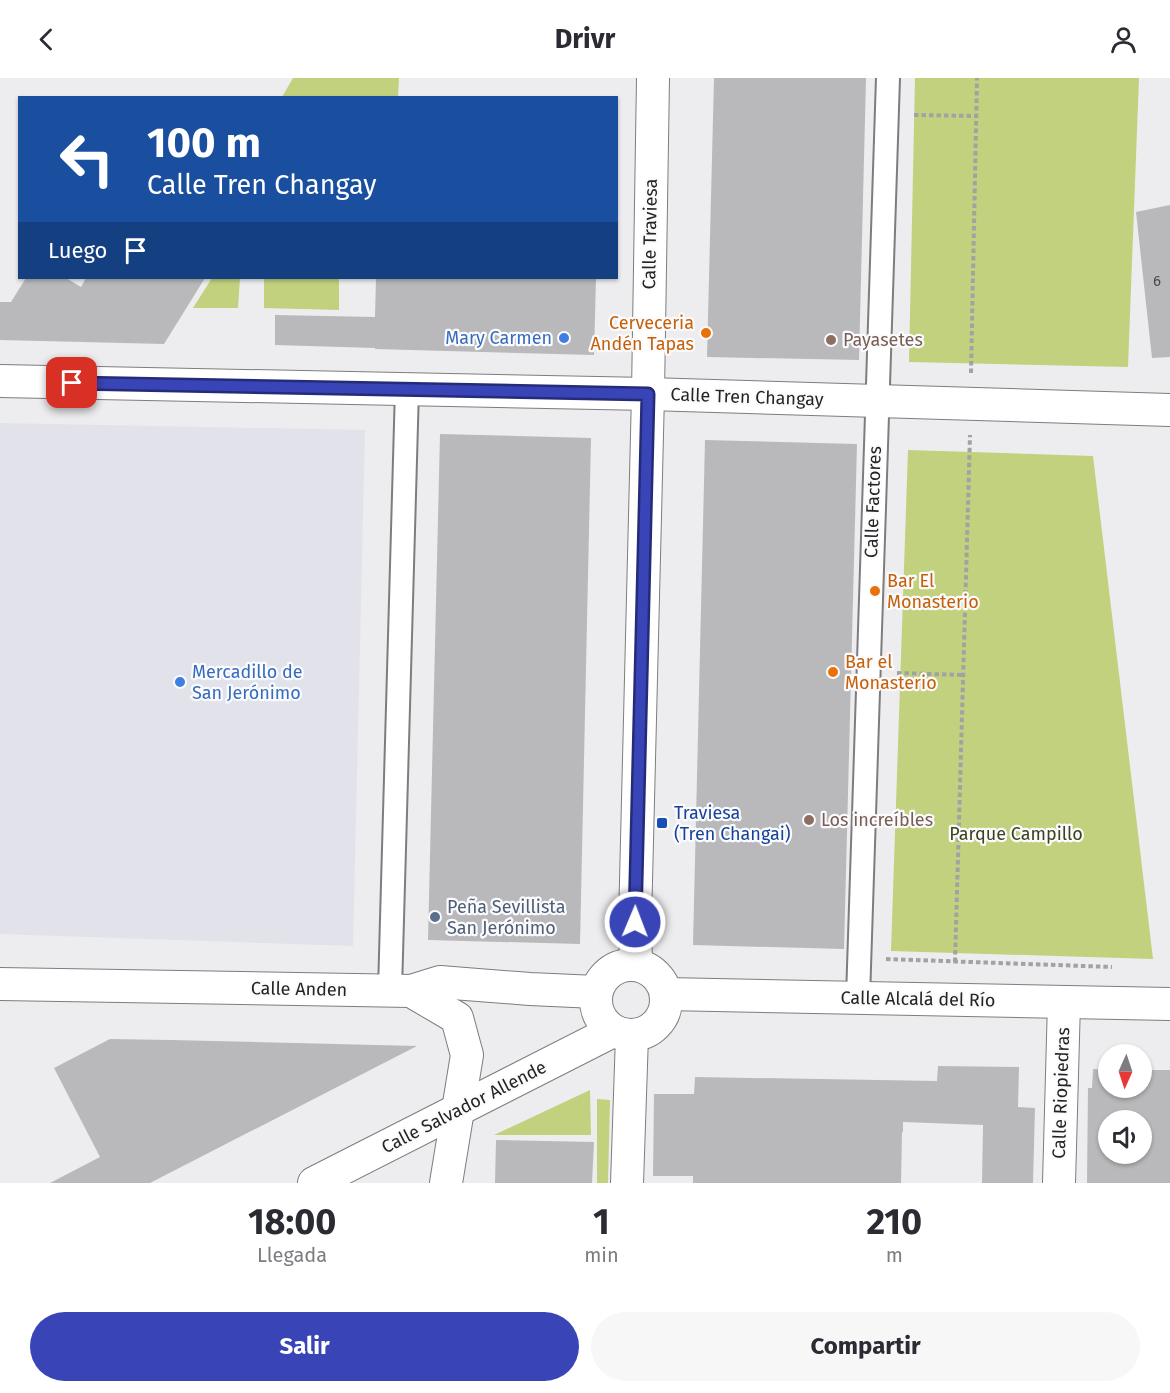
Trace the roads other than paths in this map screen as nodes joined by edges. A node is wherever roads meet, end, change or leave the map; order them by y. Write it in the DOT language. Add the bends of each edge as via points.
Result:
graph roads {
  1 [pos="653,78"];
  2 [pos="888,78"];
  3 [pos="0,381"];
  4 [pos="407,389"];
  5 [pos="648,394"];
  6 [pos="876,400"];
  7 [pos="1170,410"];
  8 [pos="636,965"];
  9 [pos="0,984"];
  10 [pos="487,986"];
  11 [pos="401,991"];
  12 [pos="596,992"];
  13 [pos="666,994"];
  14 [pos="858,998"];
  15 [pos="1064,1002"];
  16 [pos="1170,1004"];
  17 [pos="457,1017"];
  18 [pos="622,1033"];
  19 [pos="457,1111"];
  20 [pos="314,1183"];
  21 [pos="446,1183"];
  22 [pos="627,1183"];
  23 [pos="1059,1183"];
  1 -- 5 [label="street, Calle Traviesa"];
  2 -- 6 [label="street, Calle Factores"];
  3 -- 4 [label="street, Calle Tren Changay"];
  4 -- 5 [label="street, Calle Tren Changay"];
  4 -- 11 [label="street"];
  5 -- 6 [label="street, Calle Tren Changay"];
  5 -- 8 [label="street, Calle Traviesa"];
  6 -- 7 [label="street, Calle Tren Changay"];
  6 -- 14 [label="street, Calle Factores"];
  8 -- 12 [label="street" via="607,974"];
  8 -- 13 [label="street" via="660,980"];
  9 -- 11 [label="street, Calle Anden"];
  10 -- 11 [label="street, Calle Anden" via="441,982"];
  10 -- 12 [label="street, Calle Anden"];
  10 -- 17 [label="street" via="471,996"];
  11 -- 17 [label="street"];
  12 -- 18 [label="street" via="596,1007 602,1021"];
  13 -- 14 [label="street, Calle Alcalá del Río"];
  13 -- 18 [label="street" via="662,1018 654,1027 644,1034"];
  14 -- 15 [label="street, Calle Alcalá del Río"];
  15 -- 16 [label="street, Calle Alcalá del Río"];
  15 -- 23 [label="street, Calle Riopiedras"];
  17 -- 19 [label="street" via="467,1055"];
  18 -- 19 [label="street, Calle Salvador Allende"];
  18 -- 22 [label="street"];
  19 -- 20 [label="street, Calle Salvador Allende"];
  19 -- 21 [label="street"];
}
